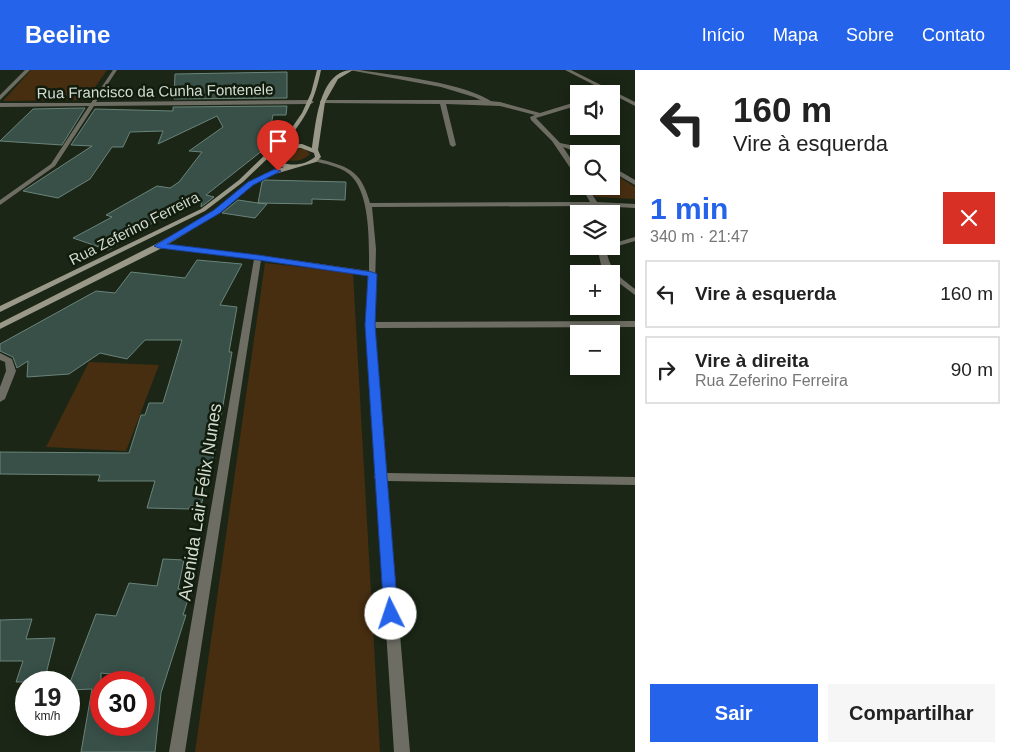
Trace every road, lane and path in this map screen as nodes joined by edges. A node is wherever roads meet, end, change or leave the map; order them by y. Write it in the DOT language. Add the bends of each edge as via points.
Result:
graph roads {
  1 [pos="28,70"];
  2 [pos="115,70"];
  3 [pos="351,70"];
  4 [pos="567,70"];
  5 [pos="322,75"];
  6 [pos="336,78"];
  7 [pos="596,85"];
  8 [pos="620,97"];
  9 [pos="0,98"];
  10 [pos="311,102"];
  11 [pos="322,102"];
  12 [pos="443,103"];
  13 [pos="491,103"];
  14 [pos="92,104"];
  15 [pos="635,104"];
  16 [pos="0,105"];
  17 [pos="570,105"];
  18 [pos="538,114"];
  19 [pos="453,145"];
  20 [pos="559,145"];
  21 [pos="570,147"];
  22 [pos="270,152"];
  23 [pos="315,155"];
  24 [pos="570,163"];
  25 [pos="296,165"];
  26 [pos="620,173"];
  27 [pos="635,182"];
  28 [pos="590,195"];
  29 [pos="0,203"];
  30 [pos="596,204"];
  31 [pos="369,205"];
  32 [pos="635,206"];
  33 [pos="635,239"];
  34 [pos="620,243"];
  35 [pos="159,246"];
  36 [pos="606,255"];
  37 [pos="258,257"];
  38 [pos="372,274"];
  39 [pos="635,293"];
  40 [pos="0,309"];
  41 [pos="635,324"];
  42 [pos="370,325"];
  43 [pos="0,326"];
  44 [pos="0,356"];
  45 [pos="0,399"];
  46 [pos="380,477"];
  47 [pos="635,481"];
  48 [pos="177,752"];
  49 [pos="402,752"];
  1 -- 9 [label="street"];
  2 -- 14 [label="street"];
  3 -- 6 [label="main road"];
  3 -- 13 [label="street" via="453,88"];
  4 -- 7 [label="street"];
  5 -- 6 [label="main road"];
  5 -- 10 [label="main road, Rua Zeferino Ferreira"];
  6 -- 11 [label="main road"];
  8 -- 15 [label="street"];
  10 -- 14 [label="street, Rua Francisco da Cunha Fontenele"];
  10 -- 22 [label="main road, Rua Zeferino Ferreira" via="293,132"];
  11 -- 12 [label="street"];
  11 -- 23 [label="main road"];
  12 -- 13 [label="street"];
  12 -- 19 [label="street"];
  13 -- 18 [label="street"];
  14 -- 16 [label="street, Rua Francisco da Cunha Fontenele"];
  14 -- 29 [label="street" via="53,166"];
  17 -- 18 [label="street"];
  18 -- 20 [label="street" via="534,120"];
  20 -- 21 [label="street"];
  20 -- 24 [label="street"];
  22 -- 23 [label="main road" via="294,146"];
  22 -- 25 [label="main road" via="271,160"];
  22 -- 40 [label="main road, Rua Zeferino Ferreira" via="241,181 203,210"];
  23 -- 25 [label="main road, Rua Zeferino Ferreira"];
  23 -- 31 [label="street" via="357,176"];
  25 -- 35 [label="main road, Rua Zeferino Ferreira" via="266,175 217,212"];
  26 -- 27 [label="street"];
  28 -- 30 [label="street"];
  30 -- 31 [label="street"];
  30 -- 32 [label="street"];
  31 -- 38 [label="street"];
  33 -- 34 [label="street"];
  35 -- 37 [label="street"];
  35 -- 43 [label="main road, Rua Zeferino Ferreira"];
  36 -- 39 [label="street" via="605,265"];
  37 -- 38 [label="street"];
  37 -- 48 [label="street, Avenida Lair Félix Nunes"];
  38 -- 42 [label="street"];
  41 -- 42 [label="street"];
  42 -- 46 [label="street"];
  44 -- 45 [label="street" via="9,361 11,371"];
  46 -- 47 [label="street"];
  46 -- 49 [label="street"];
}
